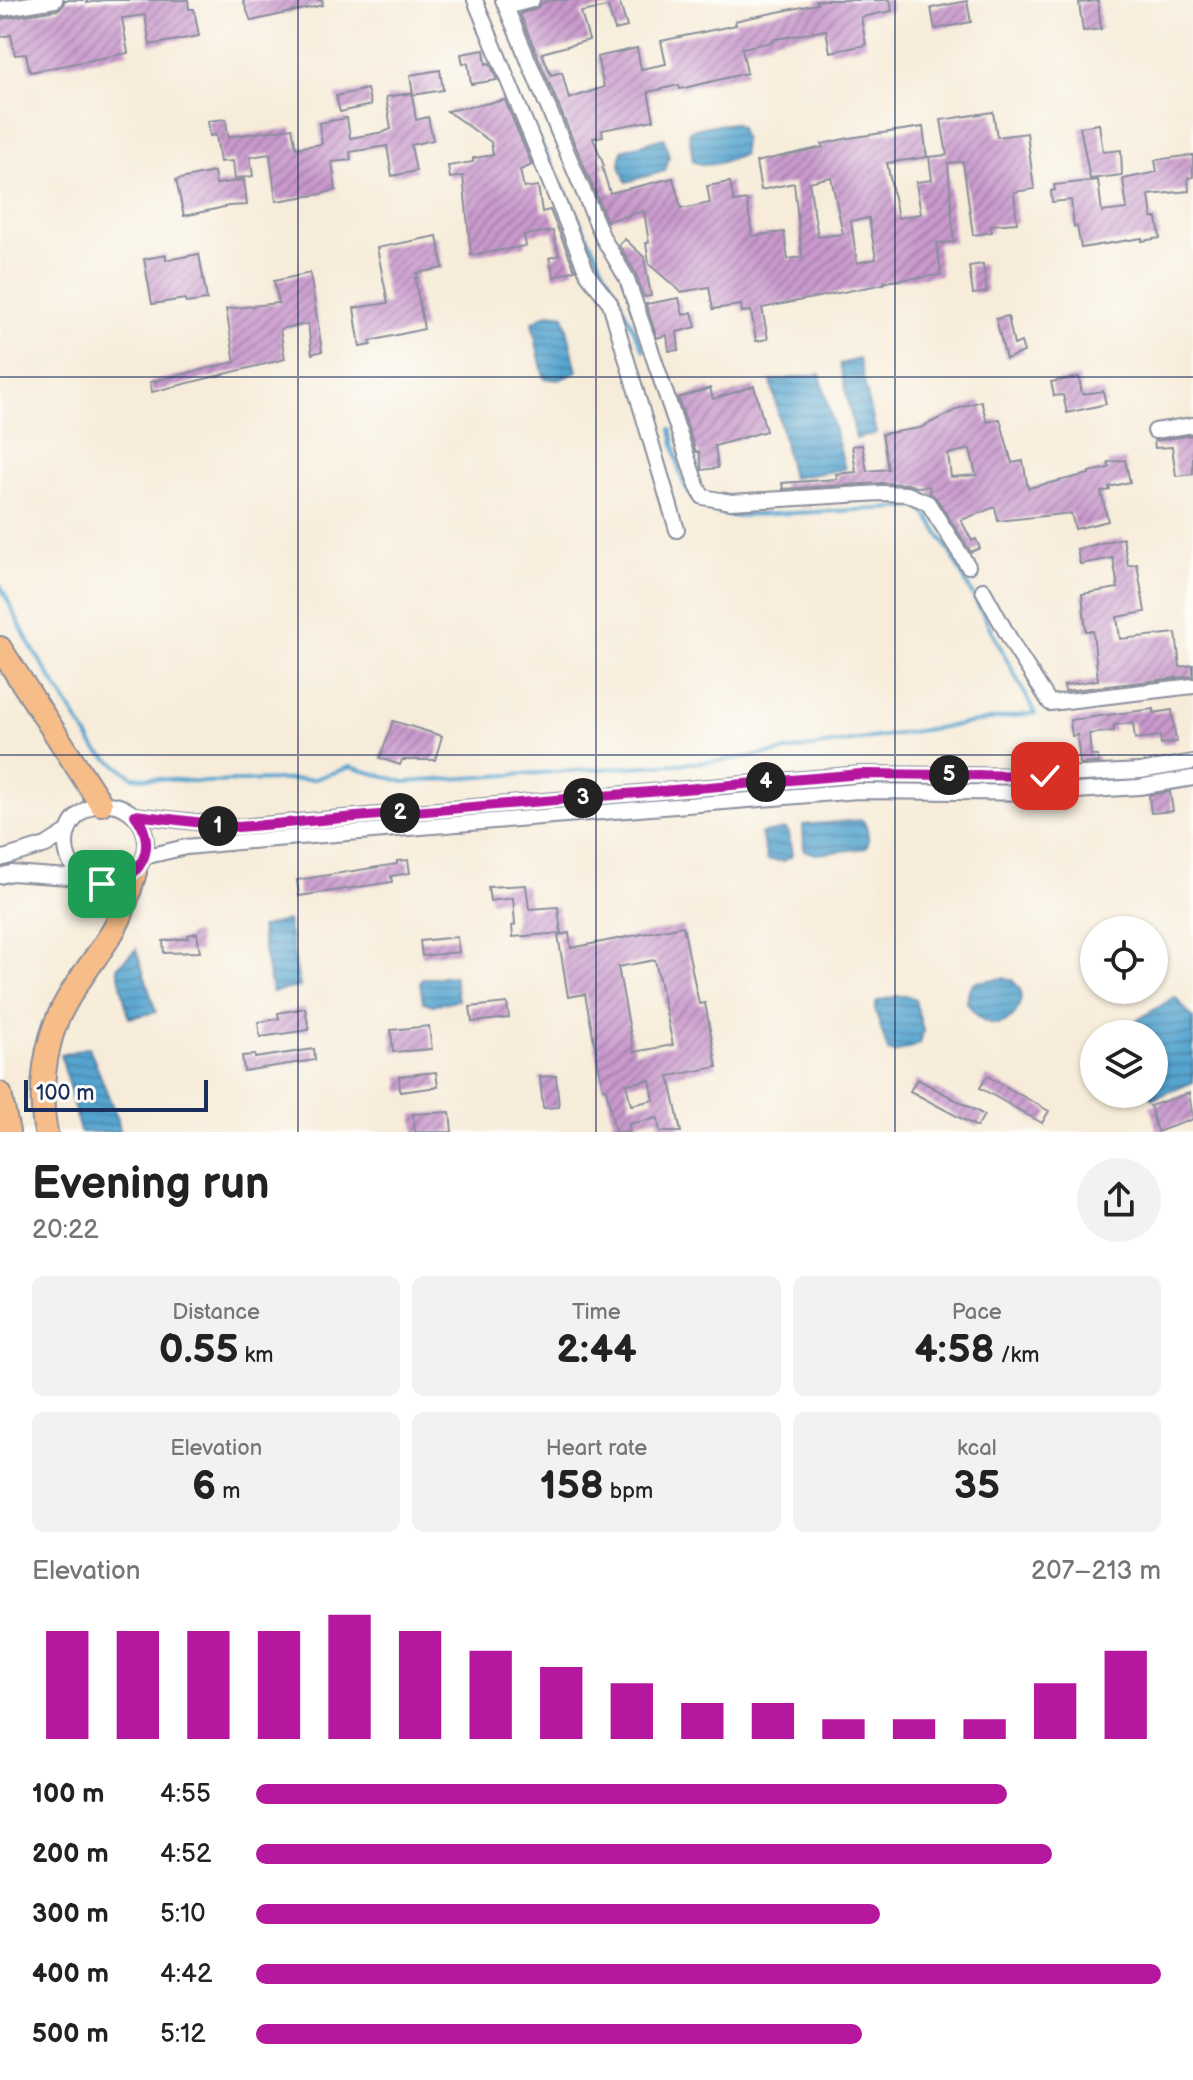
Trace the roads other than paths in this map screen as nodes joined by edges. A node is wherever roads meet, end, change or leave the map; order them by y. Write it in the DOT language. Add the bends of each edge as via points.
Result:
graph roads {
  1 [pos="55,0"];
  2 [pos="475,0"];
  3 [pos="532,0"];
  4 [pos="504,4"];
  5 [pos="0,9"];
  6 [pos="571,163"];
  7 [pos="546,170"];
  8 [pos="1193,425"];
  9 [pos="1155,431"];
  10 [pos="677,530"];
  11 [pos="968,566"];
  12 [pos="983,590"];
  13 [pos="0,648"];
  14 [pos="1193,686"];
  15 [pos="1193,762"];
  16 [pos="1193,778"];
  17 [pos="101,804"];
  18 [pos="135,815"];
  19 [pos="68,831"];
  20 [pos="0,859"];
  21 [pos="140,865"];
  22 [pos="0,876"];
  23 [pos="85,878"];
  24 [pos="0,1094"];
  25 [pos="8,1132"];
  26 [pos="46,1132"];
  1 -- 5 [label="street"];
  2 -- 7 [label="street"];
  3 -- 4 [label="street"];
  4 -- 6 [label="street"];
  6 -- 7 [label="street"];
  6 -- 11 [label="street" via="627,279 703,497 731,502 907,494 928,503"];
  7 -- 10 [label="street" via="588,275 610,303"];
  8 -- 9 [label="street"];
  12 -- 14 [label="street" via="1050,703"];
  13 -- 17 [label="main road"];
  15 -- 18 [label="street" via="1045,776 861,774 238,827"];
  16 -- 21 [label="street" via="1045,793 858,791 238,842 186,847"];
  17 -- 18 [label="street"];
  17 -- 19 [label="street" via="77,816"];
  18 -- 21 [label="street" via="147,848"];
  19 -- 20 [label="street" via="46,845"];
  19 -- 23 [label="street" via="68,858"];
  21 -- 23 [label="street" via="120,882 102,884"];
  21 -- 26 [label="main road" via="114,930 63,1007 52,1036 44,1097"];
  22 -- 23 [label="street"];
  24 -- 25 [label="main road"];
}
